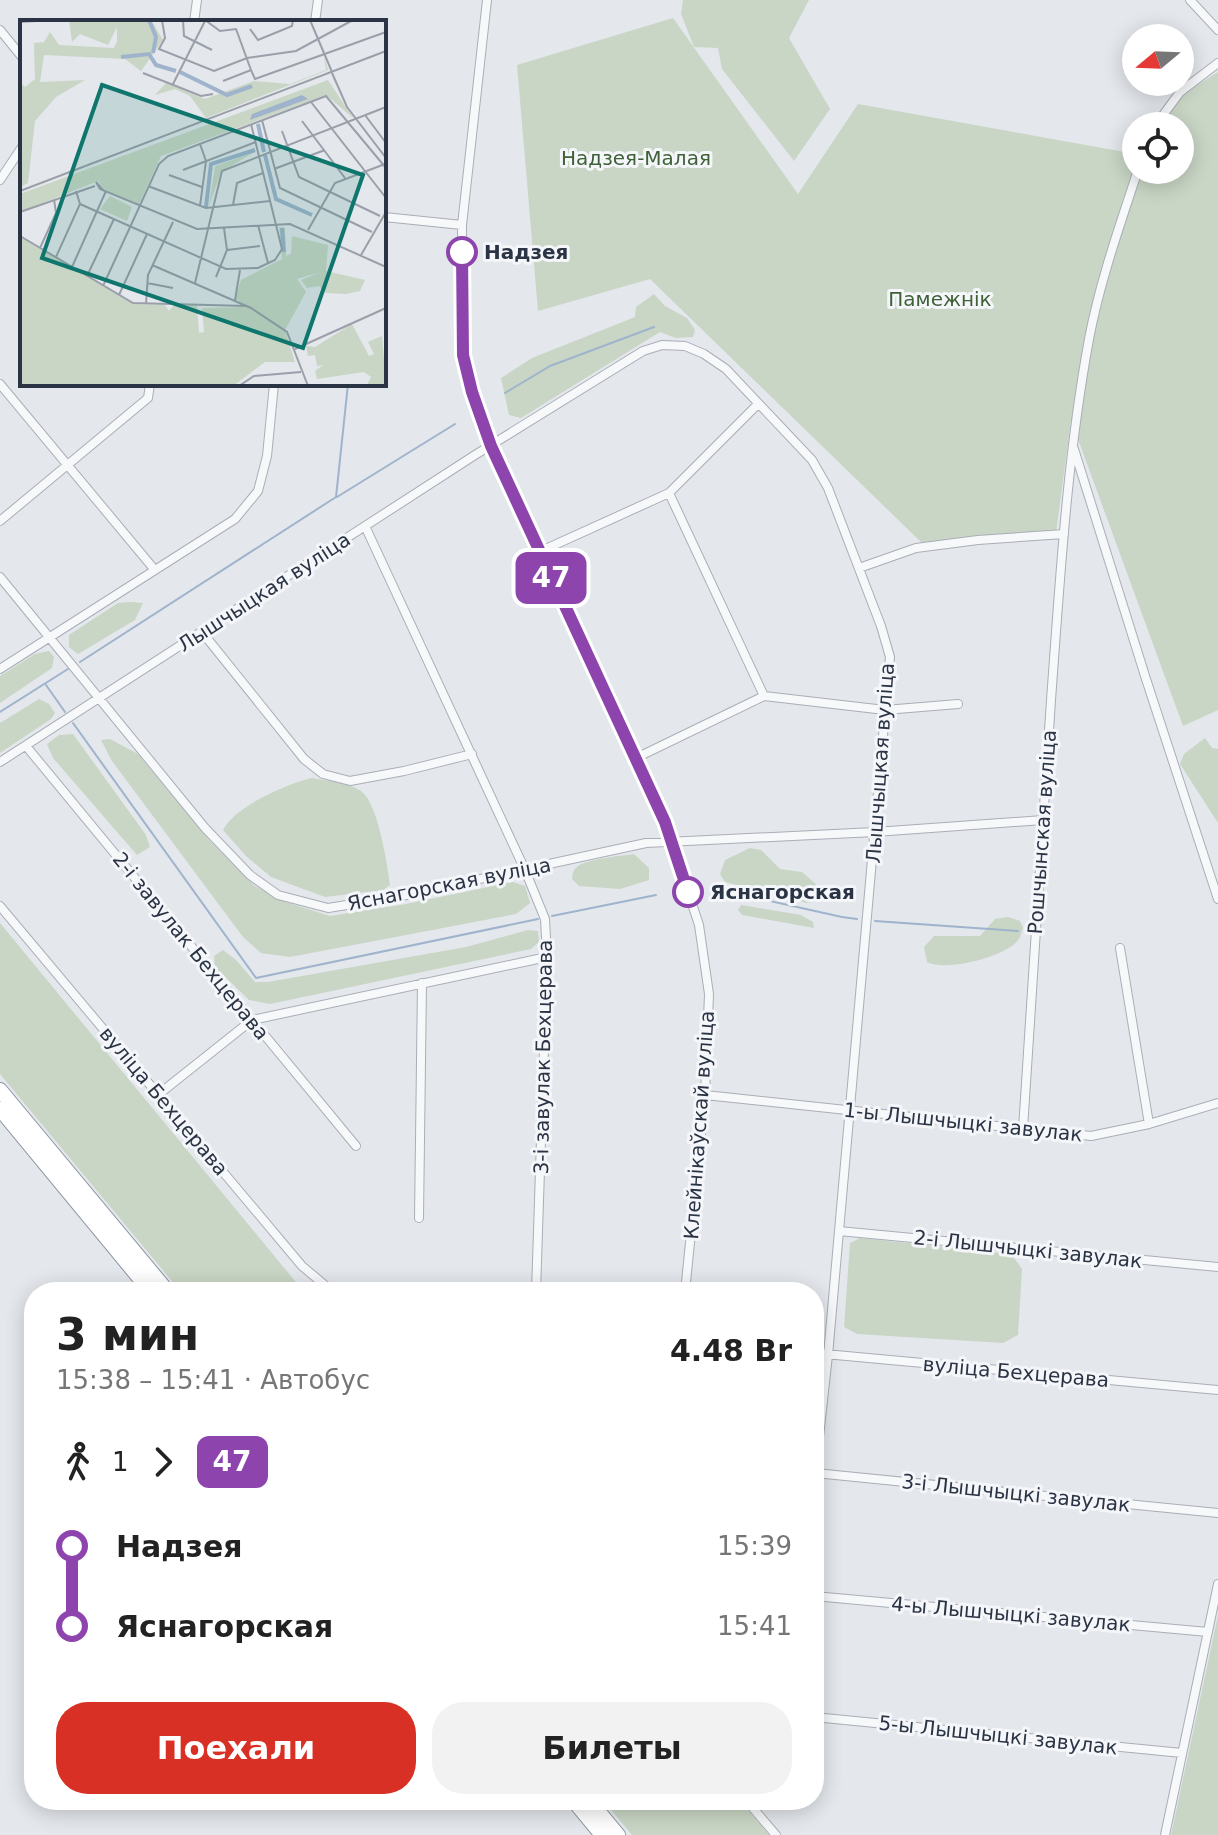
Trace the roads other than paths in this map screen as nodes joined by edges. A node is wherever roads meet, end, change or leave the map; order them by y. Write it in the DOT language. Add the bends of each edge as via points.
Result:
graph roads {
  1 [pos="197,0"];
  2 [pos="318,0"];
  3 [pos="487,0"];
  4 [pos="1190,0"];
  5 [pos="194,20"];
  6 [pos="315,20"];
  7 [pos="0,30"];
  8 [pos="1218,30"];
  9 [pos="20,55"];
  10 [pos="1218,63"];
  11 [pos="1164,112"];
  12 [pos="20,150"];
  13 [pos="0,180"];
  14 [pos="1133,184"];
  15 [pos="386,217"];
  16 [pos="462,225"];
  17 [pos="0,384"];
  18 [pos="150,386"];
  19 [pos="274,386"];
  20 [pos="758,404"];
  21 [pos="1073,445"];
  22 [pos="491,446"];
  23 [pos="68,466"];
  24 [pos="669,493"];
  25 [pos="0,521"];
  26 [pos="365,526"];
  27 [pos="1064,534"];
  28 [pos="539,552"];
  29 [pos="859,568"];
  30 [pos="154,569"];
  31 [pos="0,577"];
  32 [pos="202,632"];
  33 [pos="49,636"];
  34 [pos="0,669"];
  35 [pos="764,696"];
  36 [pos="100,699"];
  37 [pos="958,704"];
  38 [pos="885,710"];
  39 [pos="26,746"];
  40 [pos="472,754"];
  41 [pos="636,758"];
  42 [pos="0,762"];
  43 [pos="1043,820"];
  44 [pos="875,832"];
  45 [pos="671,841"];
  46 [pos="525,870"];
  47 [pos="1218,899"];
  48 [pos="0,906"];
  49 [pos="1120,948"];
  50 [pos="547,957"];
  51 [pos="422,983"];
  52 [pos="252,1020"];
  53 [pos="0,1090"];
  54 [pos="159,1094"];
  55 [pos="705,1095"];
  56 [pos="1218,1103"];
  57 [pos="0,1109"];
  58 [pos="850,1109"];
  59 [pos="1149,1124"];
  60 [pos="1023,1129"];
  61 [pos="356,1146"];
  62 [pos="419,1218"];
  63 [pos="839,1231"];
  64 [pos="1218,1267"];
  65 [pos="143,1282"];
  66 [pos="160,1282"];
  67 [pos="321,1282"];
  68 [pos="536,1282"];
  69 [pos="686,1282"];
  70 [pos="824,1354"];
  71 [pos="828,1355"];
  72 [pos="1218,1390"];
  73 [pos="824,1391"];
  74 [pos="824,1474"];
  75 [pos="1218,1513"];
  76 [pos="1218,1584"];
  77 [pos="824,1597"];
  78 [pos="1208,1632"];
  79 [pos="824,1718"];
  80 [pos="1182,1753"];
  81 [pos="581,1810"];
  82 [pos="597,1810"];
  83 [pos="755,1810"];
  84 [pos="602,1835"];
  85 [pos="618,1835"];
  86 [pos="776,1835"];
  87 [pos="1165,1835"];
  1 -- 5 [label="street"];
  2 -- 6 [label="street"];
  3 -- 16 [label="street, Клейнікаўскай вуліца"];
  4 -- 8 [label="street"];
  7 -- 9 [label="street"];
  10 -- 11 [label="street" via="1180,92"];
  12 -- 13 [label="street"];
  14 -- 21 [label="street, Рошчынская вуліца" via="1090,335"];
  15 -- 16 [label="street"];
  16 -- 22 [label="street, Клейнікаўскай вуліца" via="463,355"];
  17 -- 23 [label="street"];
  18 -- 23 [label="street" via="148,398"];
  19 -- 30 [label="street" via="258,491 235,519"];
  20 -- 22 [label="street, Лышчыцкая вуліца" via="704,354 662,345 620,364"];
  20 -- 24 [label="street"];
  20 -- 29 [label="street, Лышчыцкая вуліца" via="812,460"];
  21 -- 27 [label="street, Рошчынская вуліца"];
  21 -- 47 [label="street"];
  22 -- 26 [label="street, Лышчыцкая вуліца"];
  22 -- 28 [label="street, Клейнікаўскай вуліца"];
  23 -- 25 [label="street"];
  23 -- 30 [label="street"];
  24 -- 28 [label="street"];
  24 -- 35 [label="street"];
  26 -- 32 [label="street, Лышчыцкая вуліца"];
  26 -- 40 [label="street, 3-і завулак Бехцерава"];
  27 -- 29 [label="street" via="916,548"];
  27 -- 43 [label="street, Рошчынская вуліца"];
  28 -- 41 [label="street, Клейнікаўскай вуліца"];
  29 -- 38 [label="street, Лышчыцкая вуліца" via="890,657"];
  30 -- 33 [label="street"];
  31 -- 33 [label="street, Яснагорская вуліца"];
  32 -- 36 [label="street, Лышчыцкая вуліца"];
  32 -- 40 [label="street" via="304,759 323,774 350,781"];
  33 -- 34 [label="street"];
  33 -- 36 [label="street, Яснагорская вуліца"];
  35 -- 38 [label="street"];
  35 -- 41 [label="street"];
  36 -- 39 [label="street, Лышчыцкая вуліца"];
  36 -- 46 [label="street, Яснагорская вуліца" via="205,828 250,875 278,895 328,908"];
  37 -- 38 [label="street"];
  38 -- 44 [label="street, Лышчыцкая вуліца"];
  39 -- 42 [label="street, Лышчыцкая вуліца"];
  39 -- 52 [label="street, 2-і завулак Бехцерава"];
  40 -- 46 [label="street, 3-і завулак Бехцерава"];
  41 -- 45 [label="street, Клейнікаўскай вуліца"];
  43 -- 44 [label="street, Яснагорская вуліца"];
  43 -- 60 [label="street, Рошчынская вуліца"];
  44 -- 45 [label="street, Яснагорская вуліца"];
  44 -- 58 [label="street, Лышчыцкая вуліца"];
  45 -- 46 [label="street, Яснагорская вуліца"];
  45 -- 55 [label="street, Клейнікаўскай вуліца" via="699,925 709,994"];
  46 -- 50 [label="street, 3-і завулак Бехцерава" via="545,919"];
  48 -- 54 [label="street, вуліца Бехцерава"];
  49 -- 59 [label="street"];
  50 -- 51 [label="street"];
  50 -- 68 [label="street, 3-і завулак Бехцерава"];
  51 -- 52 [label="street"];
  51 -- 62 [label="street"];
  52 -- 54 [label="street"];
  52 -- 61 [label="street, 2-і завулак Бехцерава"];
  53 -- 66 [label="highway"];
  54 -- 67 [label="street, вуліца Бехцерава" via="302,1266"];
  55 -- 58 [label="street, 1-ы Лышчыцкі завулак"];
  55 -- 69 [label="street, Клейнікаўскай вуліца"];
  56 -- 59 [label="street, 1-ы Лышчыцкі завулак"];
  57 -- 65 [label="highway"];
  58 -- 60 [label="street, 1-ы Лышчыцкі завулак"];
  58 -- 63 [label="street, Лышчыцкая вуліца"];
  59 -- 60 [label="street, 1-ы Лышчыцкі завулак" via="1091,1136"];
  63 -- 64 [label="street, 2-і Лышчыцкі завулак"];
  63 -- 71 [label="street, Лышчыцкая вуліца"];
  70 -- 71 [label="street, вуліца Бехцерава"];
  71 -- 72 [label="street, вуліца Бехцерава"];
  71 -- 73 [label="street, Лышчыцкая вуліца"];
  74 -- 75 [label="street, 3-і Лышчыцкі завулак"];
  76 -- 78 [label="street"];
  77 -- 78 [label="street, 4-ы Лышчыцкі завулак"];
  78 -- 80 [label="street"];
  79 -- 80 [label="street, 5-ы Лышчыцкі завулак"];
  80 -- 87 [label="street"];
  81 -- 84 [label="highway"];
  82 -- 85 [label="highway"];
  83 -- 86 [label="street"];
}
